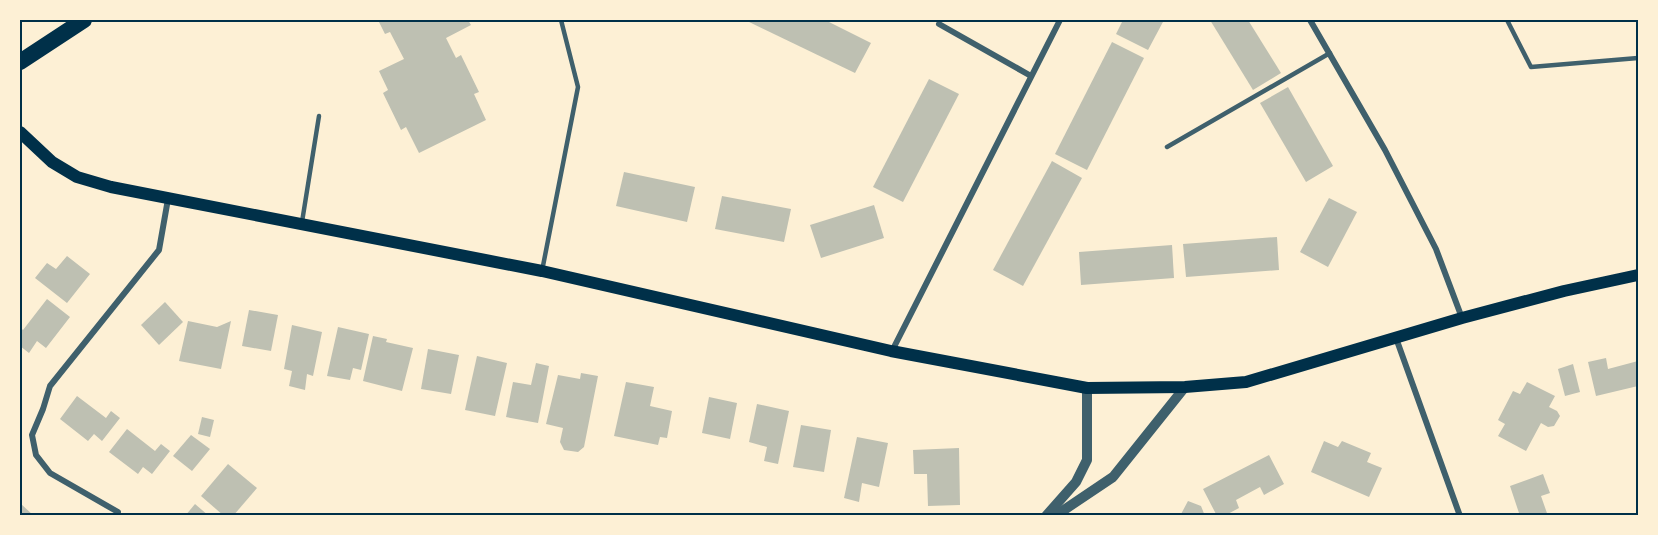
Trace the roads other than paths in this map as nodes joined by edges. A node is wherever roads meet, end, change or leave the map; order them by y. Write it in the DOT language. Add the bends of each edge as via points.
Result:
graph roads {
  1 [pos="84,20"];
  2 [pos="561,20"];
  3 [pos="1060,20"];
  4 [pos="1310,20"];
  5 [pos="1507,20"];
  6 [pos="939,24"];
  7 [pos="1329,53"];
  8 [pos="1638,58"];
  9 [pos="20,62"];
  10 [pos="1031,76"];
  11 [pos="319,116"];
  12 [pos="20,132"];
  13 [pos="1167,147"];
  14 [pos="168,199"];
  15 [pos="302,225"];
  16 [pos="542,271"];
  17 [pos="1638,275"];
  18 [pos="1462,318"];
  19 [pos="1396,337"];
  20 [pos="891,351"];
  21 [pos="1185,387"];
  22 [pos="1087,388"];
  23 [pos="117,516"];
  24 [pos="1046,516"];
  25 [pos="1055,516"];
  26 [pos="1460,516"];
  1 -- 9 [label="highway"];
  2 -- 16 [label="lane" via="578,87"];
  3 -- 10 [label="street"];
  4 -- 7 [label="street"];
  5 -- 8 [label="lane" via="1532,68"];
  6 -- 10 [label="street"];
  7 -- 13 [label="lane"];
  7 -- 18 [label="street" via="1436,249"];
  10 -- 20 [label="street"];
  11 -- 15 [label="lane"];
  12 -- 14 [label="main road" via="52,162 77,177"];
  14 -- 15 [label="main road"];
  14 -- 23 [label="street" via="159,250 50,386 32,435 36,455 50,473 118,512"];
  15 -- 16 [label="main road"];
  16 -- 20 [label="main road"];
  17 -- 18 [label="main road"];
  18 -- 19 [label="main road"];
  19 -- 21 [label="main road" via="1246,382"];
  19 -- 26 [label="street"];
  20 -- 22 [label="main road"];
  21 -- 22 [label="main road"];
  21 -- 25 [label="street" via="1113,477"];
  22 -- 24 [label="street" via="1087,460 1076,482"];
}
